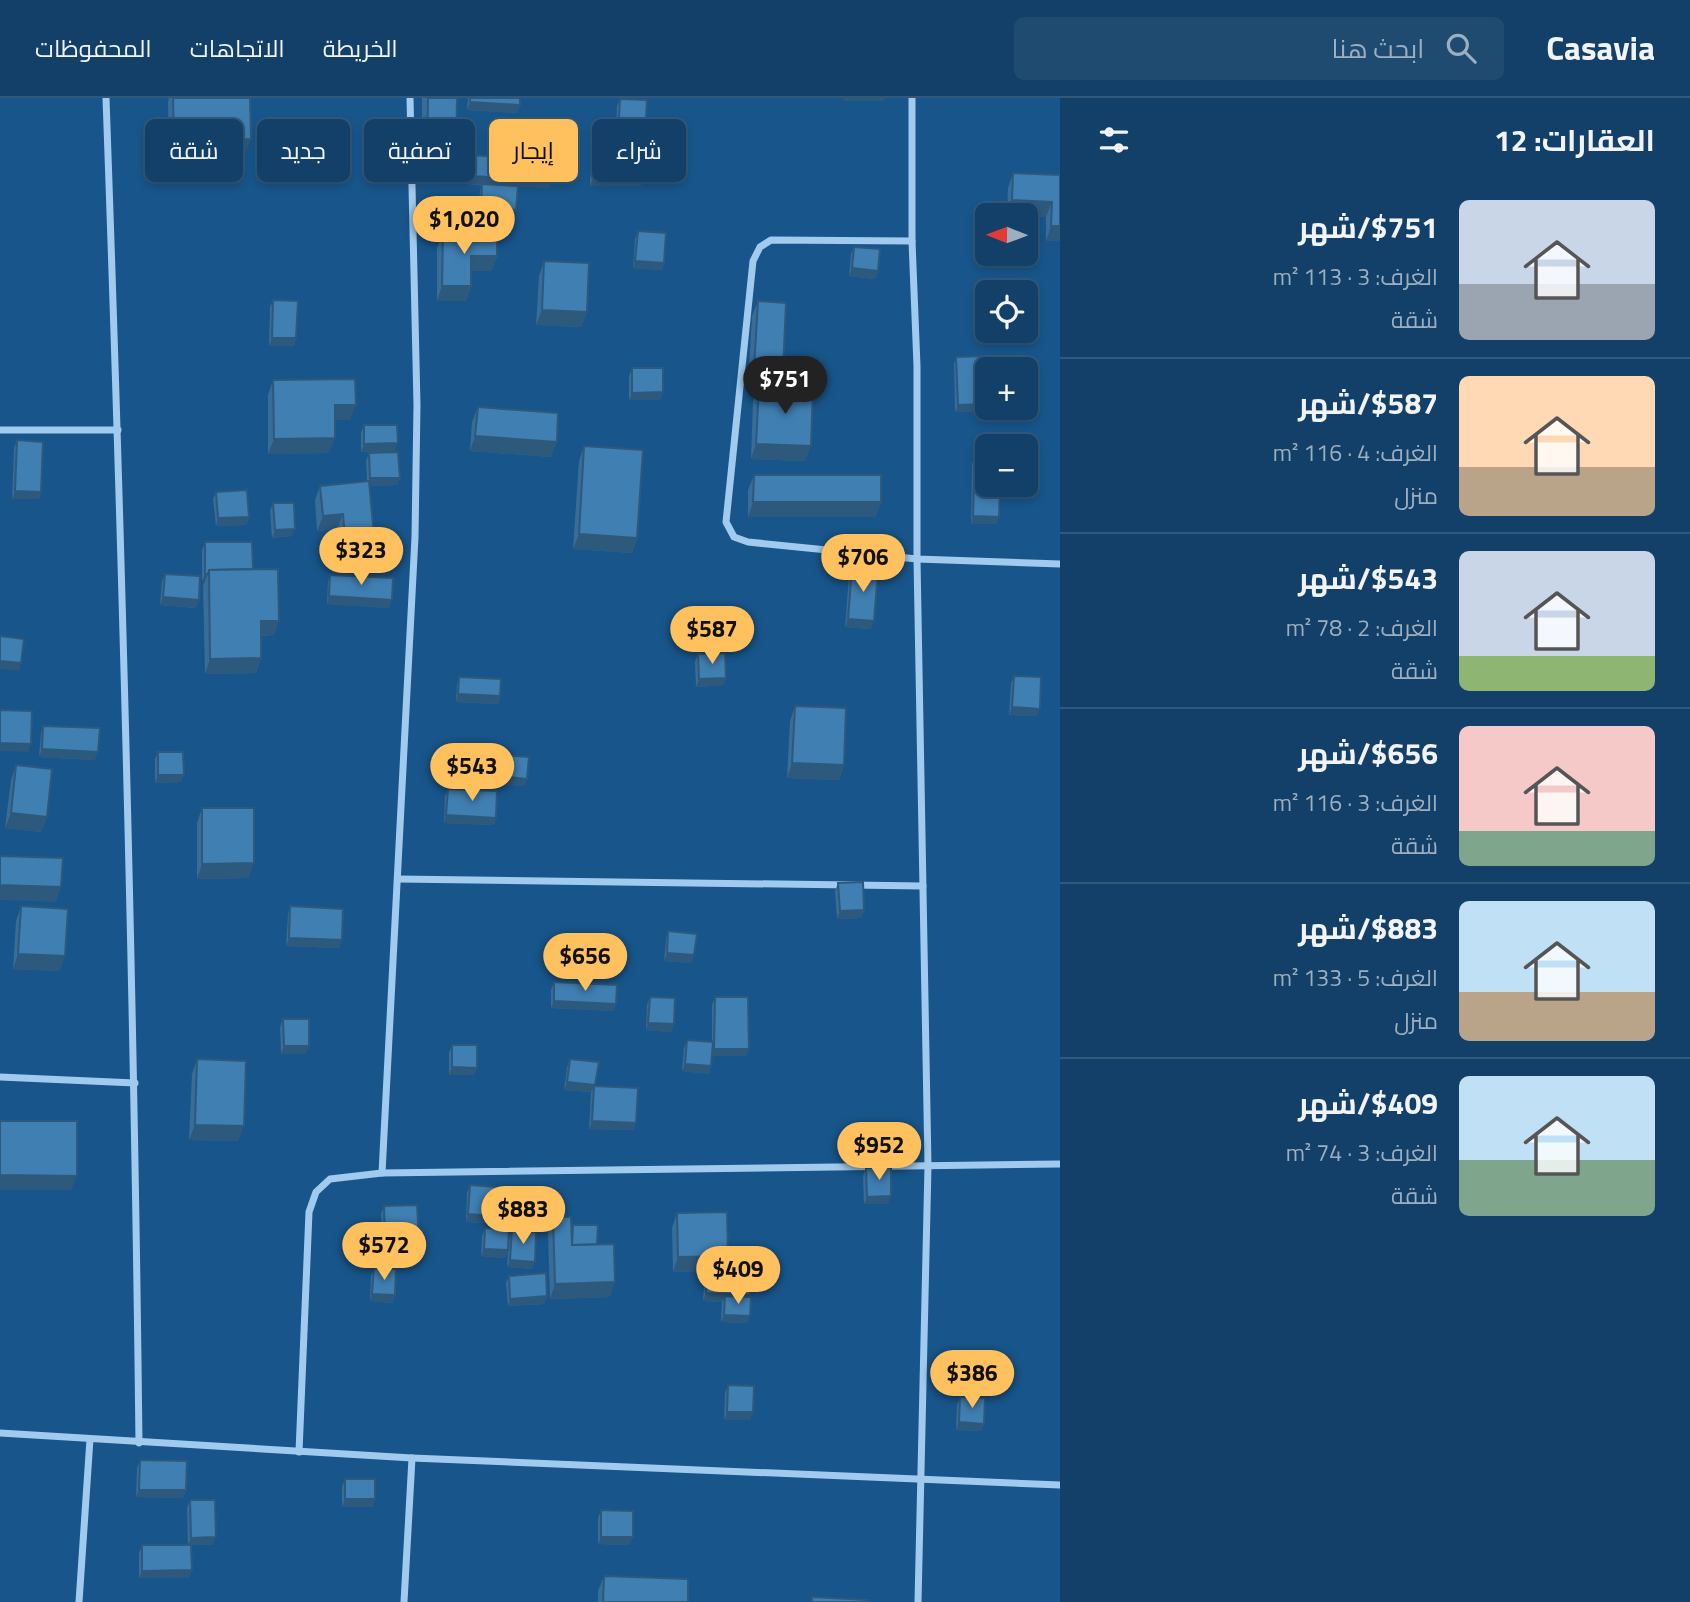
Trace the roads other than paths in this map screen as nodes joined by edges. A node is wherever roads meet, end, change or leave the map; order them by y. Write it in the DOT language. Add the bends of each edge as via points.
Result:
graph roads {
  1 [pos="106,98"];
  2 [pos="410,98"];
  3 [pos="912,98"];
  4 [pos="912,241"];
  5 [pos="0,430"];
  6 [pos="118,430"];
  7 [pos="917,559"];
  8 [pos="1060,564"];
  9 [pos="398,879"];
  10 [pos="923,886"];
  11 [pos="0,1077"];
  12 [pos="135,1083"];
  13 [pos="1060,1164"];
  14 [pos="928,1166"];
  15 [pos="382,1173"];
  16 [pos="0,1433"];
  17 [pos="90,1438"];
  18 [pos="139,1443"];
  19 [pos="299,1452"];
  20 [pos="412,1458"];
  21 [pos="922,1478"];
  22 [pos="1060,1485"];
  23 [pos="79,1602"];
  24 [pos="404,1602"];
  25 [pos="918,1602"];
  1 -- 6 [label="street"];
  2 -- 9 [label="street" via="418,405"];
  3 -- 4 [label="street"];
  4 -- 7 [label="street"];
  4 -- 7 [label="street" via="771,240 760,247 753,261 726,522 734,537 748,542"];
  5 -- 6 [label="street"];
  6 -- 12 [label="street"];
  7 -- 8 [label="street"];
  7 -- 10 [label="street"];
  9 -- 10 [label="street"];
  9 -- 15 [label="street"];
  10 -- 14 [label="street"];
  11 -- 12 [label="street"];
  12 -- 18 [label="street"];
  13 -- 14 [label="street"];
  14 -- 15 [label="street"];
  14 -- 21 [label="street"];
  15 -- 19 [label="street" via="330,1179 316,1192 309,1212"];
  16 -- 17 [label="street"];
  17 -- 18 [label="street"];
  17 -- 23 [label="street"];
  18 -- 19 [label="street"];
  19 -- 20 [label="street"];
  20 -- 21 [label="street"];
  20 -- 24 [label="street"];
  21 -- 22 [label="street"];
  21 -- 25 [label="street"];
}
